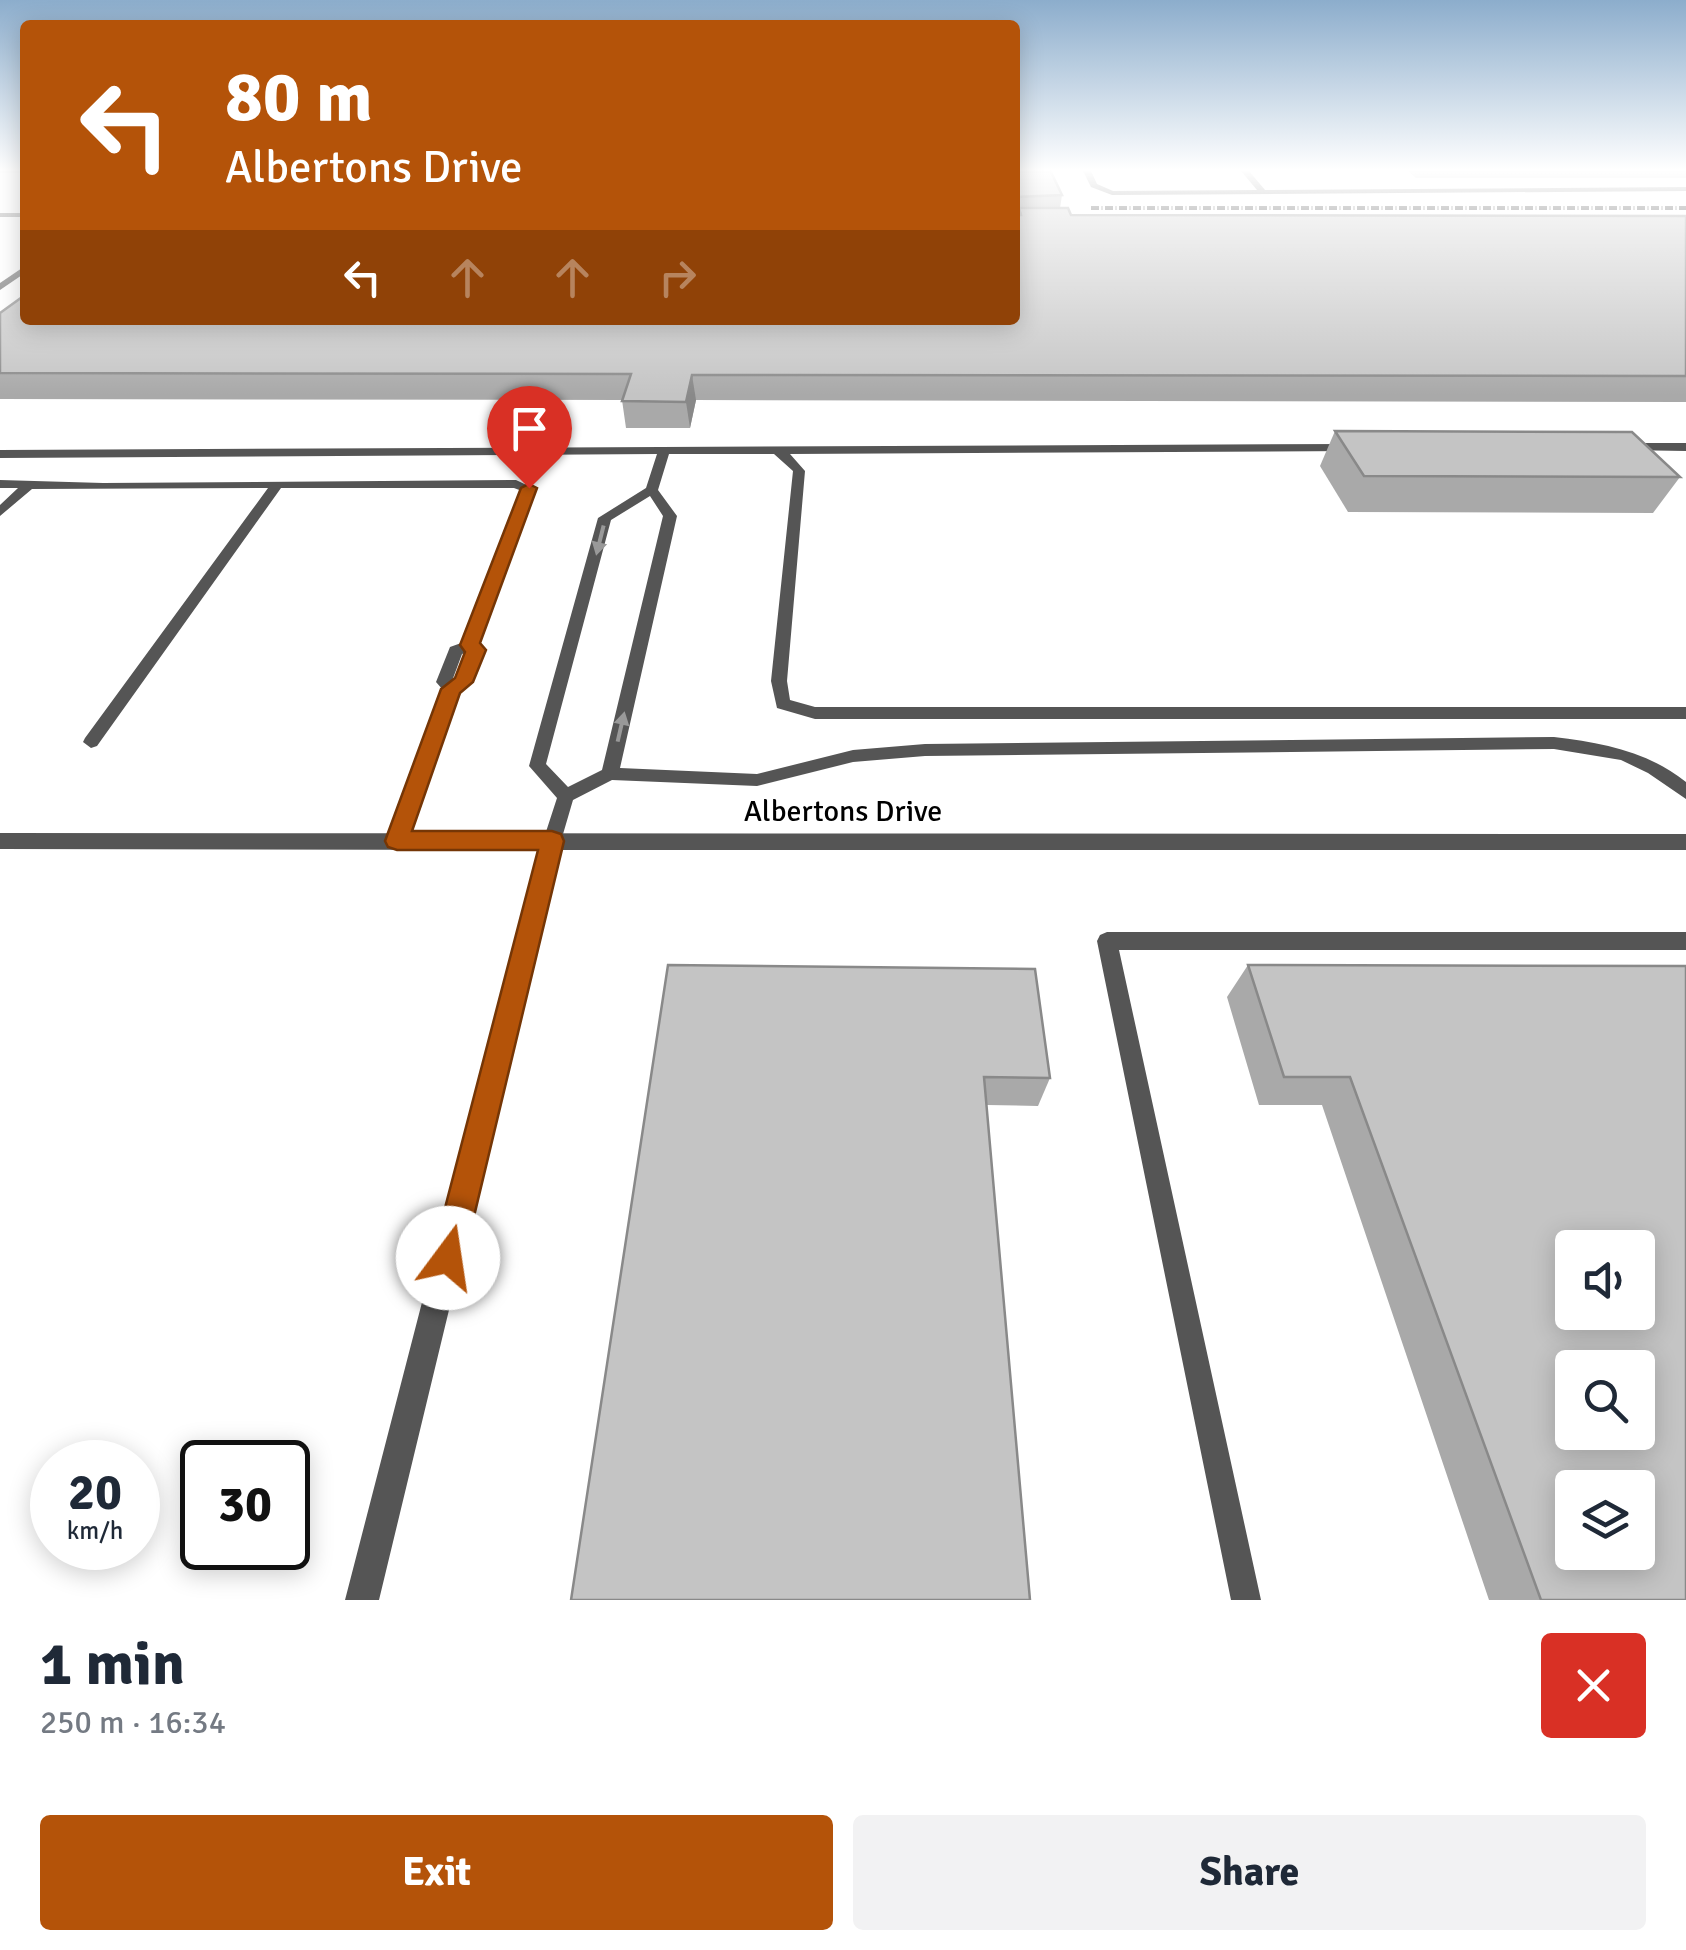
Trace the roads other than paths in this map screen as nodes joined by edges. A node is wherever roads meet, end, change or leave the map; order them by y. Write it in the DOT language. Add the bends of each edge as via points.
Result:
graph roads {
  1 [pos="1686,447"];
  2 [pos="1370,448"];
  3 [pos="1607,448"];
  4 [pos="777,450"];
  5 [pos="664,451"];
  6 [pos="0,454"];
  7 [pos="0,484"];
  8 [pos="29,484"];
  9 [pos="278,484"];
  10 [pos="652,490"];
  11 [pos="0,512"];
  12 [pos="1686,713"];
  13 [pos="91,742"];
  14 [pos="610,774"];
  15 [pos="1686,792"];
  16 [pos="566,796"];
  17 [pos="0,840"];
  18 [pos="397,841"];
  19 [pos="552,841"];
  20 [pos="1686,842"];
  21 [pos="1686,941"];
  22 [pos="362,1600"];
  23 [pos="1246,1600"];
  1 -- 3 [label="lane"];
  2 -- 4 [label="lane"];
  4 -- 5 [label="lane"];
  4 -- 12 [label="lane" via="799,471 779,681 783,704 815,713"];
  5 -- 6 [label="lane"];
  5 -- 10 [label="lane"];
  7 -- 8 [label="lane"];
  8 -- 9 [label="lane"];
  8 -- 11 [label="lane"];
  9 -- 13 [label="lane"];
  9 -- 18 [label="lane" via="529,488 470,645 476,650 463,682 451,689"];
  14 -- 10 [label="lane, one-way" via="670,516"];
  10 -- 16 [label="lane, one-way" via="605,518 537,766"];
  14 -- 15 [label="lane" via="757,780 853,756 925,750 1554,744 1618,750"];
  14 -- 16 [label="lane"];
  16 -- 19 [label="lane"];
  17 -- 18 [label="street, Albertons Drive"];
  18 -- 19 [label="street, Albertons Drive"];
  19 -- 20 [label="street, Albertons Drive"];
  19 -- 22 [label="street"];
  21 -- 23 [label="lane" via="1107,941"];
}
